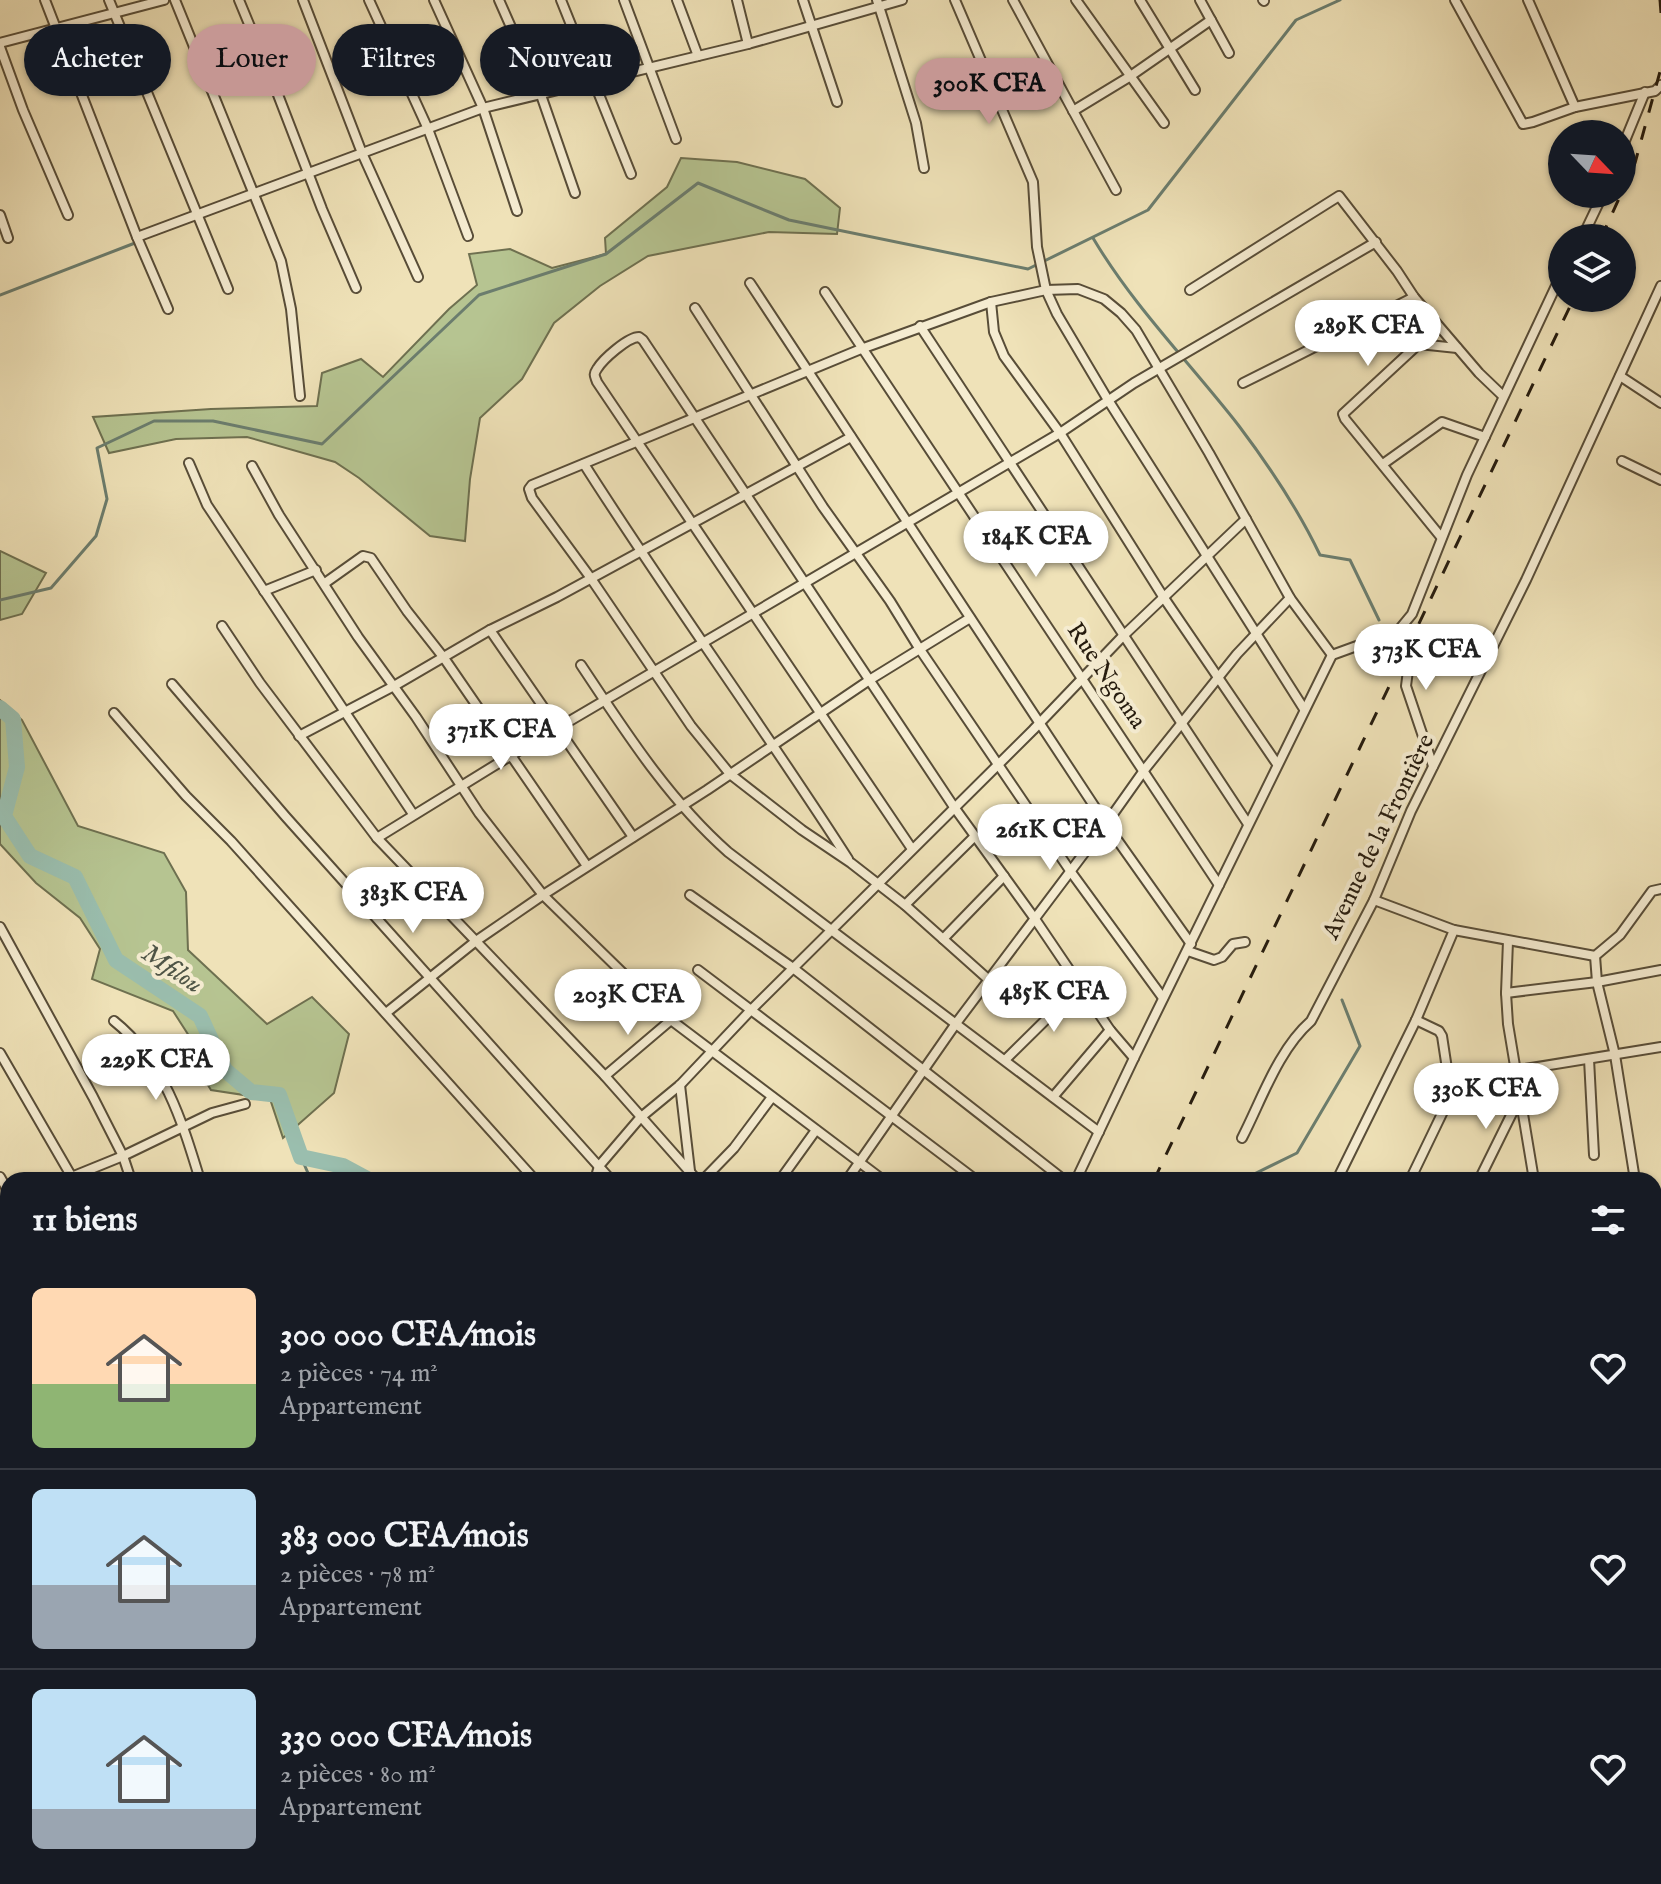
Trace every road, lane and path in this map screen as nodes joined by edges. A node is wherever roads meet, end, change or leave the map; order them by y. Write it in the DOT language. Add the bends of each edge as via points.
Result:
graph roads {
  1 [pos="45,0"];
  2 [pos="109,0"];
  3 [pos="164,0"];
  4 [pos="175,0"];
  5 [pos="239,0"];
  6 [pos="303,0"];
  7 [pos="369,0"];
  8 [pos="434,0"];
  9 [pos="499,0"];
  10 [pos="561,0"];
  11 [pos="624,0"];
  12 [pos="677,0"];
  13 [pos="737,0"];
  14 [pos="803,0"];
  15 [pos="902,0"];
  16 [pos="955,0"];
  17 [pos="1013,0"];
  18 [pos="1076,0"];
  19 [pos="1140,0"];
  20 [pos="1200,0"];
  21 [pos="1455,0"];
  22 [pos="1528,0"];
  23 [pos="878,4"];
  24 [pos="114,14"];
  25 [pos="1211,20"];
  26 [pos="54,24"];
  27 [pos="72,24"];
  28 [pos="510,24"];
  29 [pos="570,24"];
  30 [pos="811,26"];
  31 [pos="24,38"];
  32 [pos="748,44"];
  33 [pos="0,45"];
  34 [pos="1168,49"];
  35 [pos="1229,53"];
  36 [pos="698,56"];
  37 [pos="651,67"];
  38 [pos="640,70"];
  39 [pos="1129,77"];
  40 [pos="1661,85"];
  41 [pos="1195,90"];
  42 [pos="1645,92"];
  43 [pos="82,96"];
  44 [pos="537,96"];
  45 [pos="541,96"];
  46 [pos="599,96"];
  47 [pos="837,102"];
  48 [pos="1575,107"];
  49 [pos="483,108"];
  50 [pos="1073,111"];
  51 [pos="1634,120"];
  52 [pos="1164,123"];
  53 [pos="428,129"];
  54 [pos="676,139"];
  55 [pos="362,153"];
  56 [pos="924,168"];
  57 [pos="308,173"];
  58 [pos="631,174"];
  59 [pos="1116,190"];
  60 [pos="252,192"];
  61 [pos="575,193"];
  62 [pos="517,211"];
  63 [pos="197,212"];
  64 [pos="0,215"];
  65 [pos="68,215"];
  66 [pos="468,236"];
  67 [pos="137,237"];
  68 [pos="8,238"];
  69 [pos="1376,242"];
  70 [pos="418,277"];
  71 [pos="750,283"];
  72 [pos="1661,286"];
  73 [pos="356,288"];
  74 [pos="228,289"];
  75 [pos="1046,290"];
  76 [pos="1190,290"];
  77 [pos="825,292"];
  78 [pos="1414,297"];
  79 [pos="991,302"];
  80 [pos="1548,302"];
  81 [pos="695,308"];
  82 [pos="168,309"];
  83 [pos="920,326"];
  84 [pos="1438,326"];
  85 [pos="1419,344"];
  86 [pos="1457,348"];
  87 [pos="861,349"];
  88 [pos="1160,369"];
  89 [pos="807,371"];
  90 [pos="1620,376"];
  91 [pos="1243,383"];
  92 [pos="751,394"];
  93 [pos="300,396"];
  94 [pos="1503,396"];
  95 [pos="1108,400"];
  96 [pos="1661,403"];
  97 [pos="694,418"];
  98 [pos="1060,433"];
  99 [pos="851,437"];
  100 [pos="1485,437"];
  101 [pos="637,442"];
  102 [pos="1622,461"];
  103 [pos="1009,462"];
  104 [pos="189,463"];
  105 [pos="584,464"];
  106 [pos="1383,464"];
  107 [pos="252,466"];
  108 [pos="798,466"];
  109 [pos="1661,480"];
  110 [pos="958,492"];
  111 [pos="745,495"];
  112 [pos="1246,519"];
  113 [pos="908,521"];
  114 [pos="693,523"];
  115 [pos="1441,537"];
  116 [pos="641,550"];
  117 [pos="856,552"];
  118 [pos="1208,558"];
  119 [pos="316,570"];
  120 [pos="590,577"];
  121 [pos="806,581"];
  122 [pos="325,583"];
  123 [pos="264,591"];
  124 [pos="1164,598"];
  125 [pos="1290,598"];
  126 [pos="753,613"];
  127 [pos="970,618"];
  128 [pos="222,626"];
  129 [pos="1404,626"];
  130 [pos="490,630"];
  131 [pos="1256,632"];
  132 [pos="1122,637"];
  133 [pos="703,642"];
  134 [pos="919,648"];
  135 [pos="1332,655"];
  136 [pos="444,658"];
  137 [pos="581,665"];
  138 [pos="655,672"];
  139 [pos="1219,677"];
  140 [pos="871,679"];
  141 [pos="1083,680"];
  142 [pos="172,684"];
  143 [pos="394,686"];
  144 [pos="604,700"];
  145 [pos="1304,709"];
  146 [pos="343,712"];
  147 [pos="114,713"];
  148 [pos="821,713"];
  149 [pos="1041,722"];
  150 [pos="1180,726"];
  151 [pos="559,727"];
  152 [pos="299,736"];
  153 [pos="774,745"];
  154 [pos="510,756"];
  155 [pos="998,764"];
  156 [pos="1277,764"];
  157 [pos="1433,766"];
  158 [pos="1145,769"];
  159 [pos="730,774"];
  160 [pos="461,785"];
  161 [pos="680,806"];
  162 [pos="954,807"];
  163 [pos="413,814"];
  164 [pos="1106,824"];
  165 [pos="1248,824"];
  166 [pos="975,836"];
  167 [pos="633,837"];
  168 [pos="377,838"];
  169 [pos="912,849"];
  170 [pos="851,863"];
  171 [pos="587,866"];
  172 [pos="1071,872"];
  173 [pos="1004,876"];
  174 [pos="877,884"];
  175 [pos="1219,885"];
  176 [pos="1661,889"];
  177 [pos="543,895"];
  178 [pos="690,895"];
  179 [pos="1374,900"];
  180 [pos="905,905"];
  181 [pos="1035,919"];
  182 [pos="0,927"];
  183 [pos="832,929"];
  184 [pos="1454,930"];
  185 [pos="943,939"];
  186 [pos="476,941"];
  187 [pos="1508,941"];
  188 [pos="1245,942"];
  189 [pos="1189,948"];
  190 [pos="1595,956"];
  191 [pos="793,968"];
  192 [pos="698,970"];
  193 [pos="1661,970"];
  194 [pos="429,977"];
  195 [pos="989,980"];
  196 [pos="1597,982"];
  197 [pos="1080,986"];
  198 [pos="1506,993"];
  199 [pos="1163,998"];
  200 [pos="750,1011"];
  201 [pos="386,1013"];
  202 [pos="671,1020"];
  203 [pos="1416,1020"];
  204 [pos="114,1021"];
  205 [pos="957,1022"];
  206 [pos="1110,1030"];
  207 [pos="1661,1047"];
  208 [pos="712,1051"];
  209 [pos="0,1053"];
  210 [pos="1615,1055"];
  211 [pos="1134,1058"];
  212 [pos="1006,1059"];
  213 [pos="1589,1059"];
  214 [pos="924,1069"];
  215 [pos="1515,1070"];
  216 [pos="605,1076"];
  217 [pos="1451,1081"];
  218 [pos="680,1085"];
  219 [pos="1521,1096"];
  220 [pos="772,1097"];
  221 [pos="1053,1097"];
  222 [pos="245,1104"];
  223 [pos="892,1116"];
  224 [pos="640,1118"];
  225 [pos="183,1125"];
  226 [pos="816,1130"];
  227 [pos="1099,1132"];
  228 [pos="1242,1138"];
  229 [pos="1594,1155"];
  230 [pos="123,1156"];
  231 [pos="860,1162"];
  232 [pos="599,1166"];
  233 [pos="690,1171"];
  234 [pos="66,1172"];
  235 [pos="86,1172"];
  236 [pos="128,1172"];
  237 [pos="198,1172"];
  238 [pos="528,1172"];
  239 [pos="597,1172"];
  240 [pos="604,1172"];
  241 [pos="708,1172"];
  242 [pos="786,1172"];
  243 [pos="853,1172"];
  244 [pos="873,1172"];
  245 [pos="966,1172"];
  246 [pos="1054,1172"];
  247 [pos="1080,1172"];
  248 [pos="1341,1172"];
  249 [pos="1414,1172"];
  250 [pos="1483,1172"];
  251 [pos="1533,1172"];
  252 [pos="1634,1172"];
  1 -- 26 [label="street"];
  2 -- 24 [label="street"];
  3 -- 24 [label="street"];
  4 -- 60 [label="street"];
  5 -- 57 [label="street"];
  6 -- 55 [label="street"];
  7 -- 53 [label="street"];
  8 -- 49 [label="street"];
  9 -- 28 [label="street"];
  10 -- 29 [label="street"];
  11 -- 37 [label="street"];
  12 -- 36 [label="street"];
  13 -- 32 [label="street"];
  14 -- 30 [label="street"];
  15 -- 23 [label="street"];
  16 -- 75 [label="street" via="1033,182"];
  17 -- 50 [label="street"];
  18 -- 39 [label="street"];
  19 -- 34 [label="street"];
  20 -- 25 [label="street"];
  21 -- 48 [label="street" via="1523,124"];
  22 -- 48 [label="street"];
  23 -- 30 [label="street"];
  23 -- 56 [label="street" via="916,123"];
  24 -- 27 [label="street"];
  24 -- 63 [label="street"];
  25 -- 34 [label="street"];
  25 -- 35 [label="street"];
  30 -- 32 [label="street"];
  30 -- 47 [label="street"];
  31 -- 33 [label="street"];
  32 -- 36 [label="street"];
  33 -- 65 [label="street"];
  34 -- 39 [label="street"];
  34 -- 41 [label="street"];
  36 -- 37 [label="street"];
  37 -- 38 [label="street"];
  37 -- 54 [label="street"];
  39 -- 50 [label="street"];
  39 -- 52 [label="street"];
  40 -- 42 [label="street"];
  42 -- 48 [label="street"];
  42 -- 51 [label="street"];
  43 -- 67 [label="street"];
  44 -- 49 [label="street"];
  45 -- 61 [label="street"];
  46 -- 58 [label="street"];
  49 -- 53 [label="street"];
  49 -- 62 [label="street"];
  50 -- 59 [label="street"];
  53 -- 55 [label="street"];
  53 -- 66 [label="street"];
  55 -- 57 [label="street"];
  55 -- 70 [label="street"];
  57 -- 60 [label="street"];
  57 -- 73 [label="street"];
  60 -- 63 [label="street"];
  60 -- 93 [label="street" via="281,261"];
  63 -- 67 [label="street"];
  63 -- 74 [label="street"];
  64 -- 68 [label="street"];
  67 -- 82 [label="street"];
  69 -- 76 [label="street" via="1339,196"];
  69 -- 78 [label="street"];
  69 -- 88 [label="street"];
  71 -- 89 [label="street"];
  72 -- 90 [label="street, Avenue de la Frontière"];
  75 -- 79 [label="street"];
  75 -- 88 [label="street" via="1078,289 1104,299 1136,330"];
  75 -- 95 [label="street"];
  77 -- 87 [label="street, Rue Ngoma"];
  78 -- 84 [label="street"];
  78 -- 91 [label="street"];
  79 -- 83 [label="street"];
  79 -- 98 [label="street" via="994,332 1004,356"];
  80 -- 94 [label="street"];
  81 -- 92 [label="street"];
  83 -- 87 [label="street"];
  83 -- 103 [label="street"];
  84 -- 85 [label="street"];
  84 -- 86 [label="street"];
  85 -- 86 [label="street"];
  85 -- 106 [label="street" via="1343,414"];
  86 -- 94 [label="street"];
  87 -- 89 [label="street"];
  87 -- 110 [label="street, Rue Ngoma"];
  88 -- 95 [label="street"];
  88 -- 112 [label="street"];
  89 -- 92 [label="street"];
  89 -- 99 [label="street"];
  90 -- 96 [label="street"];
  90 -- 157 [label="street, Avenue de la Frontière"];
  92 -- 97 [label="street"];
  92 -- 108 [label="street"];
  94 -- 100 [label="street"];
  95 -- 98 [label="street"];
  95 -- 118 [label="street"];
  97 -- 101 [label="street"];
  97 -- 101 [label="street" via="643,340 634,336 595,376"];
  97 -- 111 [label="street"];
  98 -- 103 [label="street"];
  98 -- 124 [label="street"];
  99 -- 108 [label="street"];
  99 -- 113 [label="street"];
  100 -- 106 [label="street" via="1442,422"];
  100 -- 115 [label="street"];
  101 -- 105 [label="street"];
  101 -- 114 [label="street"];
  102 -- 109 [label="street"];
  103 -- 110 [label="street"];
  103 -- 132 [label="street"];
  104 -- 123 [label="street" via="207,505"];
  105 -- 116 [label="street"];
  105 -- 120 [label="street" via="529,489"];
  106 -- 115 [label="street"];
  107 -- 119 [label="street"];
  108 -- 111 [label="street"];
  108 -- 117 [label="street"];
  110 -- 113 [label="street"];
  110 -- 141 [label="street, Rue Ngoma"];
  111 -- 114 [label="street"];
  111 -- 121 [label="street"];
  112 -- 118 [label="street"];
  112 -- 125 [label="street"];
  113 -- 117 [label="street"];
  113 -- 127 [label="street"];
  114 -- 116 [label="street"];
  114 -- 126 [label="street"];
  115 -- 129 [label="street"];
  116 -- 120 [label="street"];
  116 -- 133 [label="street"];
  117 -- 121 [label="street"];
  117 -- 134 [label="street"];
  118 -- 124 [label="street"];
  118 -- 131 [label="street"];
  119 -- 122 [label="street"];
  119 -- 123 [label="street"];
  120 -- 130 [label="street"];
  120 -- 138 [label="street"];
  121 -- 126 [label="street"];
  121 -- 140 [label="street"];
  122 -- 136 [label="street" via="363,556 371,558"];
  122 -- 143 [label="street"];
  123 -- 146 [label="street"];
  124 -- 132 [label="street"];
  124 -- 139 [label="street"];
  125 -- 131 [label="street"];
  125 -- 135 [label="street"];
  126 -- 133 [label="street"];
  126 -- 148 [label="street"];
  127 -- 134 [label="street"];
  127 -- 149 [label="street"];
  128 -- 152 [label="street"];
  129 -- 135 [label="street"];
  129 -- 157 [label="street" via="1410,655 1406,686"];
  130 -- 136 [label="street"];
  130 -- 151 [label="street"];
  131 -- 139 [label="street"];
  131 -- 145 [label="street"];
  132 -- 141 [label="street"];
  132 -- 150 [label="street"];
  133 -- 138 [label="street"];
  133 -- 153 [label="street"];
  134 -- 140 [label="street"];
  134 -- 155 [label="street"];
  135 -- 145 [label="street"];
  136 -- 143 [label="street"];
  136 -- 154 [label="street"];
  137 -- 144 [label="street"];
  138 -- 144 [label="street"];
  138 -- 159 [label="street"];
  139 -- 150 [label="street"];
  139 -- 156 [label="street"];
  140 -- 148 [label="street"];
  140 -- 162 [label="street"];
  141 -- 149 [label="street"];
  141 -- 158 [label="street, Rue Ngoma"];
  142 -- 194 [label="street"];
  143 -- 146 [label="street"];
  143 -- 160 [label="street"];
  144 -- 151 [label="street"];
  144 -- 161 [label="street"];
  145 -- 156 [label="street"];
  146 -- 152 [label="street"];
  146 -- 163 [label="street"];
  147 -- 201 [label="street"];
  148 -- 153 [label="street"];
  148 -- 169 [label="street"];
  149 -- 155 [label="street"];
  149 -- 164 [label="street"];
  150 -- 158 [label="street"];
  150 -- 165 [label="street"];
  151 -- 154 [label="street"];
  151 -- 167 [label="street"];
  152 -- 168 [label="street"];
  153 -- 159 [label="street"];
  153 -- 170 [label="street"];
  154 -- 160 [label="street"];
  154 -- 171 [label="street"];
  155 -- 162 [label="street"];
  155 -- 172 [label="street"];
  156 -- 165 [label="street"];
  157 -- 179 [label="street, Avenue de la Frontière"];
  158 -- 164 [label="street"];
  158 -- 175 [label="street, Rue Ngoma"];
  159 -- 161 [label="street"];
  159 -- 170 [label="street"];
  160 -- 163 [label="street"];
  160 -- 177 [label="street"];
  161 -- 167 [label="street"];
  161 -- 183 [label="street" via="728,852"];
  162 -- 166 [label="street"];
  162 -- 169 [label="street"];
  163 -- 168 [label="street"];
  164 -- 172 [label="street"];
  164 -- 189 [label="street"];
  165 -- 175 [label="street"];
  166 -- 173 [label="street"];
  166 -- 180 [label="street"];
  167 -- 171 [label="street"];
  168 -- 186 [label="street"];
  169 -- 174 [label="street"];
  170 -- 174 [label="street"];
  171 -- 177 [label="street"];
  172 -- 181 [label="street"];
  172 -- 199 [label="street"];
  173 -- 181 [label="street"];
  173 -- 185 [label="street"];
  174 -- 180 [label="street"];
  174 -- 183 [label="street"];
  175 -- 189 [label="street"];
  176 -- 190 [label="street" via="1652,891 1620,935"];
  177 -- 186 [label="street"];
  177 -- 202 [label="street"];
  178 -- 191 [label="street"];
  179 -- 184 [label="street"];
  179 -- 228 [label="street, Avenue de la Frontière"];
  180 -- 185 [label="street"];
  181 -- 195 [label="street"];
  181 -- 197 [label="street"];
  182 -- 230 [label="street"];
  183 -- 191 [label="street"];
  183 -- 205 [label="street"];
  184 -- 187 [label="street"];
  184 -- 203 [label="street"];
  185 -- 195 [label="street"];
  186 -- 194 [label="street"];
  186 -- 216 [label="street"];
  187 -- 190 [label="street"];
  187 -- 198 [label="street"];
  188 -- 189 [label="street" via="1233,944 1214,960"];
  189 -- 199 [label="street"];
  190 -- 196 [label="street"];
  191 -- 200 [label="street"];
  191 -- 214 [label="street"];
  192 -- 200 [label="street"];
  193 -- 196 [label="street"];
  194 -- 201 [label="street"];
  194 -- 232 [label="street"];
  195 -- 205 [label="street"];
  196 -- 198 [label="street"];
  196 -- 210 [label="street"];
  197 -- 206 [label="street"];
  197 -- 212 [label="street"];
  198 -- 215 [label="street"];
  199 -- 211 [label="street"];
  200 -- 208 [label="street"];
  200 -- 223 [label="street"];
  201 -- 238 [label="street"];
  202 -- 208 [label="street"];
  202 -- 216 [label="street"];
  203 -- 217 [label="street" via="1442,1036"];
  203 -- 248 [label="street"];
  204 -- 225 [label="street" via="155,1064"];
  205 -- 212 [label="street"];
  205 -- 214 [label="street"];
  206 -- 211 [label="street"];
  206 -- 221 [label="street"];
  207 -- 210 [label="street"];
  208 -- 218 [label="street"];
  208 -- 220 [label="street"];
  209 -- 234 [label="street"];
  210 -- 213 [label="street"];
  210 -- 252 [label="street"];
  211 -- 227 [label="street"];
  212 -- 221 [label="street"];
  213 -- 215 [label="street"];
  213 -- 229 [label="street"];
  214 -- 223 [label="street"];
  214 -- 246 [label="street"];
  215 -- 217 [label="street"];
  215 -- 219 [label="street"];
  216 -- 224 [label="street"];
  217 -- 249 [label="street" via="1450,1098"];
  218 -- 224 [label="street"];
  218 -- 233 [label="street"];
  219 -- 250 [label="street"];
  219 -- 251 [label="street"];
  220 -- 226 [label="street"];
  220 -- 241 [label="street"];
  221 -- 227 [label="street"];
  222 -- 225 [label="street"];
  223 -- 231 [label="street"];
  223 -- 245 [label="street"];
  224 -- 232 [label="street"];
  224 -- 233 [label="street"];
  225 -- 230 [label="street"];
  225 -- 237 [label="street"];
  226 -- 231 [label="street"];
  226 -- 242 [label="street"];
  227 -- 247 [label="street"];
  230 -- 235 [label="street"];
  230 -- 236 [label="street"];
  231 -- 243 [label="street"];
  231 -- 244 [label="street"];
  232 -- 239 [label="street"];
  232 -- 240 [label="street"];
}
